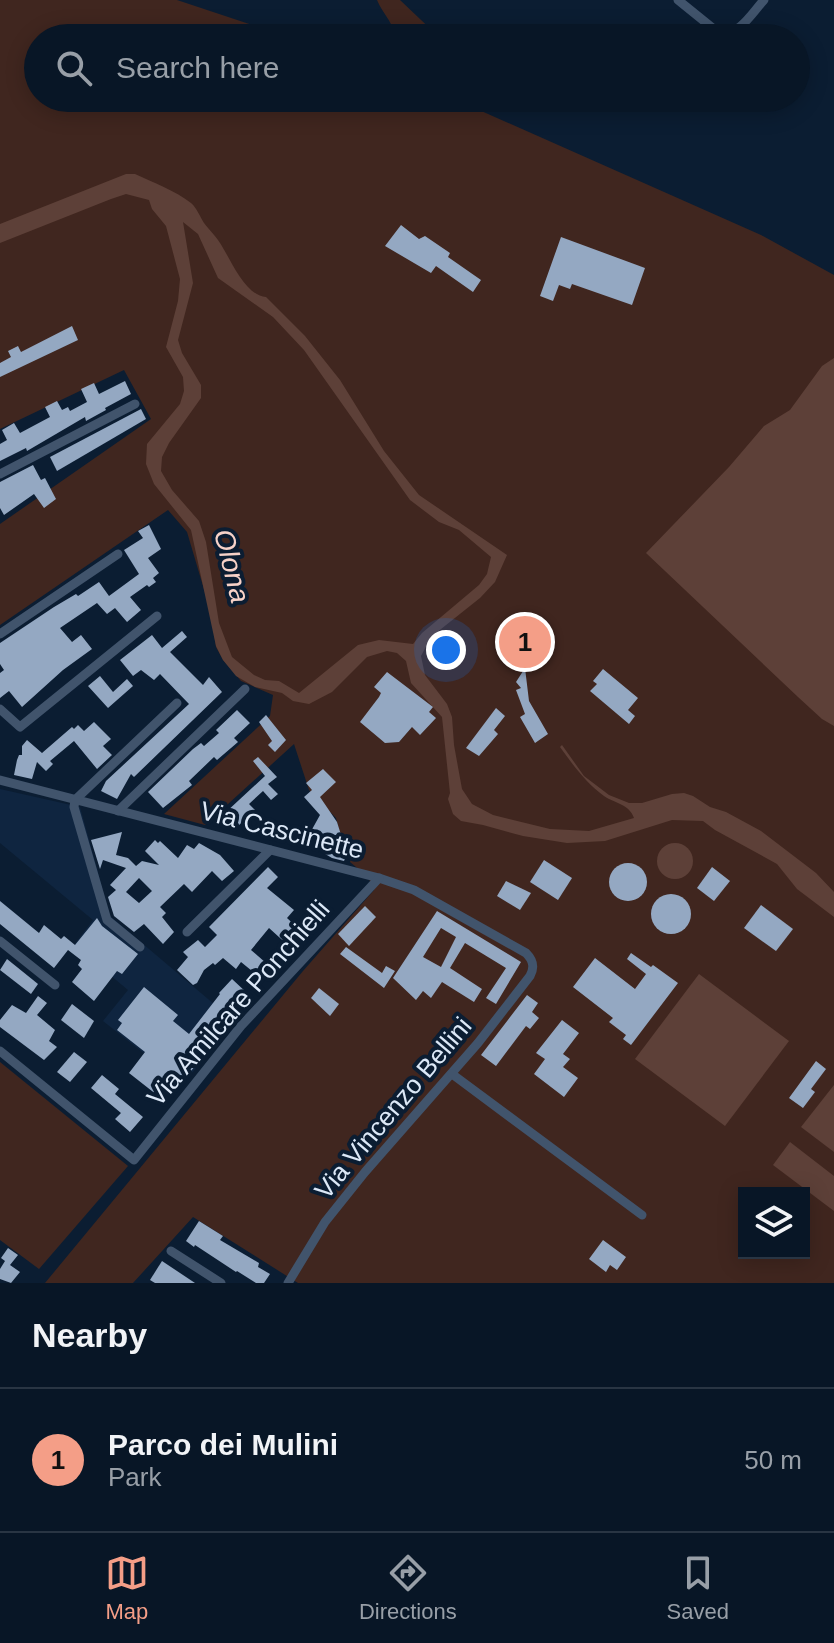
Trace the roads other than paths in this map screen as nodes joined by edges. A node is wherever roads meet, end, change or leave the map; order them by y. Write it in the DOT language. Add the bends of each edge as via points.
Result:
graph roads {
  1 [pos="678,0"];
  2 [pos="764,0"];
  3 [pos="708,24"];
  4 [pos="742,24"];
  5 [pos="135,404"];
  6 [pos="0,474"];
  7 [pos="118,554"];
  8 [pos="157,616"];
  9 [pos="0,634"];
  10 [pos="245,689"];
  11 [pos="177,703"];
  12 [pos="0,709"];
  13 [pos="0,780"];
  14 [pos="75,800"];
  15 [pos="118,811"];
  16 [pos="270,850"];
  17 [pos="379,878"];
  18 [pos="187,932"];
  19 [pos="0,941"];
  20 [pos="140,947"];
  21 [pos="533,964"];
  22 [pos="55,985"];
  23 [pos="0,1051"];
  24 [pos="452,1074"];
  25 [pos="642,1215"];
  26 [pos="171,1251"];
  27 [pos="221,1283"];
  28 [pos="288,1283"];
  1 -- 3 [label="street"];
  2 -- 4 [label="street"];
  5 -- 6 [label="street"];
  7 -- 9 [label="street"];
  8 -- 12 [label="street" via="20,727"];
  10 -- 15 [label="street"];
  11 -- 14 [label="street"];
  13 -- 14 [label="street, Via Cascinette"];
  14 -- 15 [label="street, Via Cascinette"];
  14 -- 20 [label="street" via="107,920"];
  15 -- 16 [label="street, Via Cascinette"];
  16 -- 17 [label="street, Via Cascinette"];
  16 -- 18 [label="street"];
  17 -- 21 [label="street, Via Cascinette" via="414,890 526,953"];
  17 -- 23 [label="street, Via Amilcare Ponchielli" via="241,1026 134,1160"];
  19 -- 22 [label="street"];
  21 -- 24 [label="street, Via Vincenzo Bellini" via="530,976"];
  24 -- 25 [label="street"];
  24 -- 28 [label="street, Via Vincenzo Bellini" via="325,1222"];
  26 -- 27 [label="street"];
}
